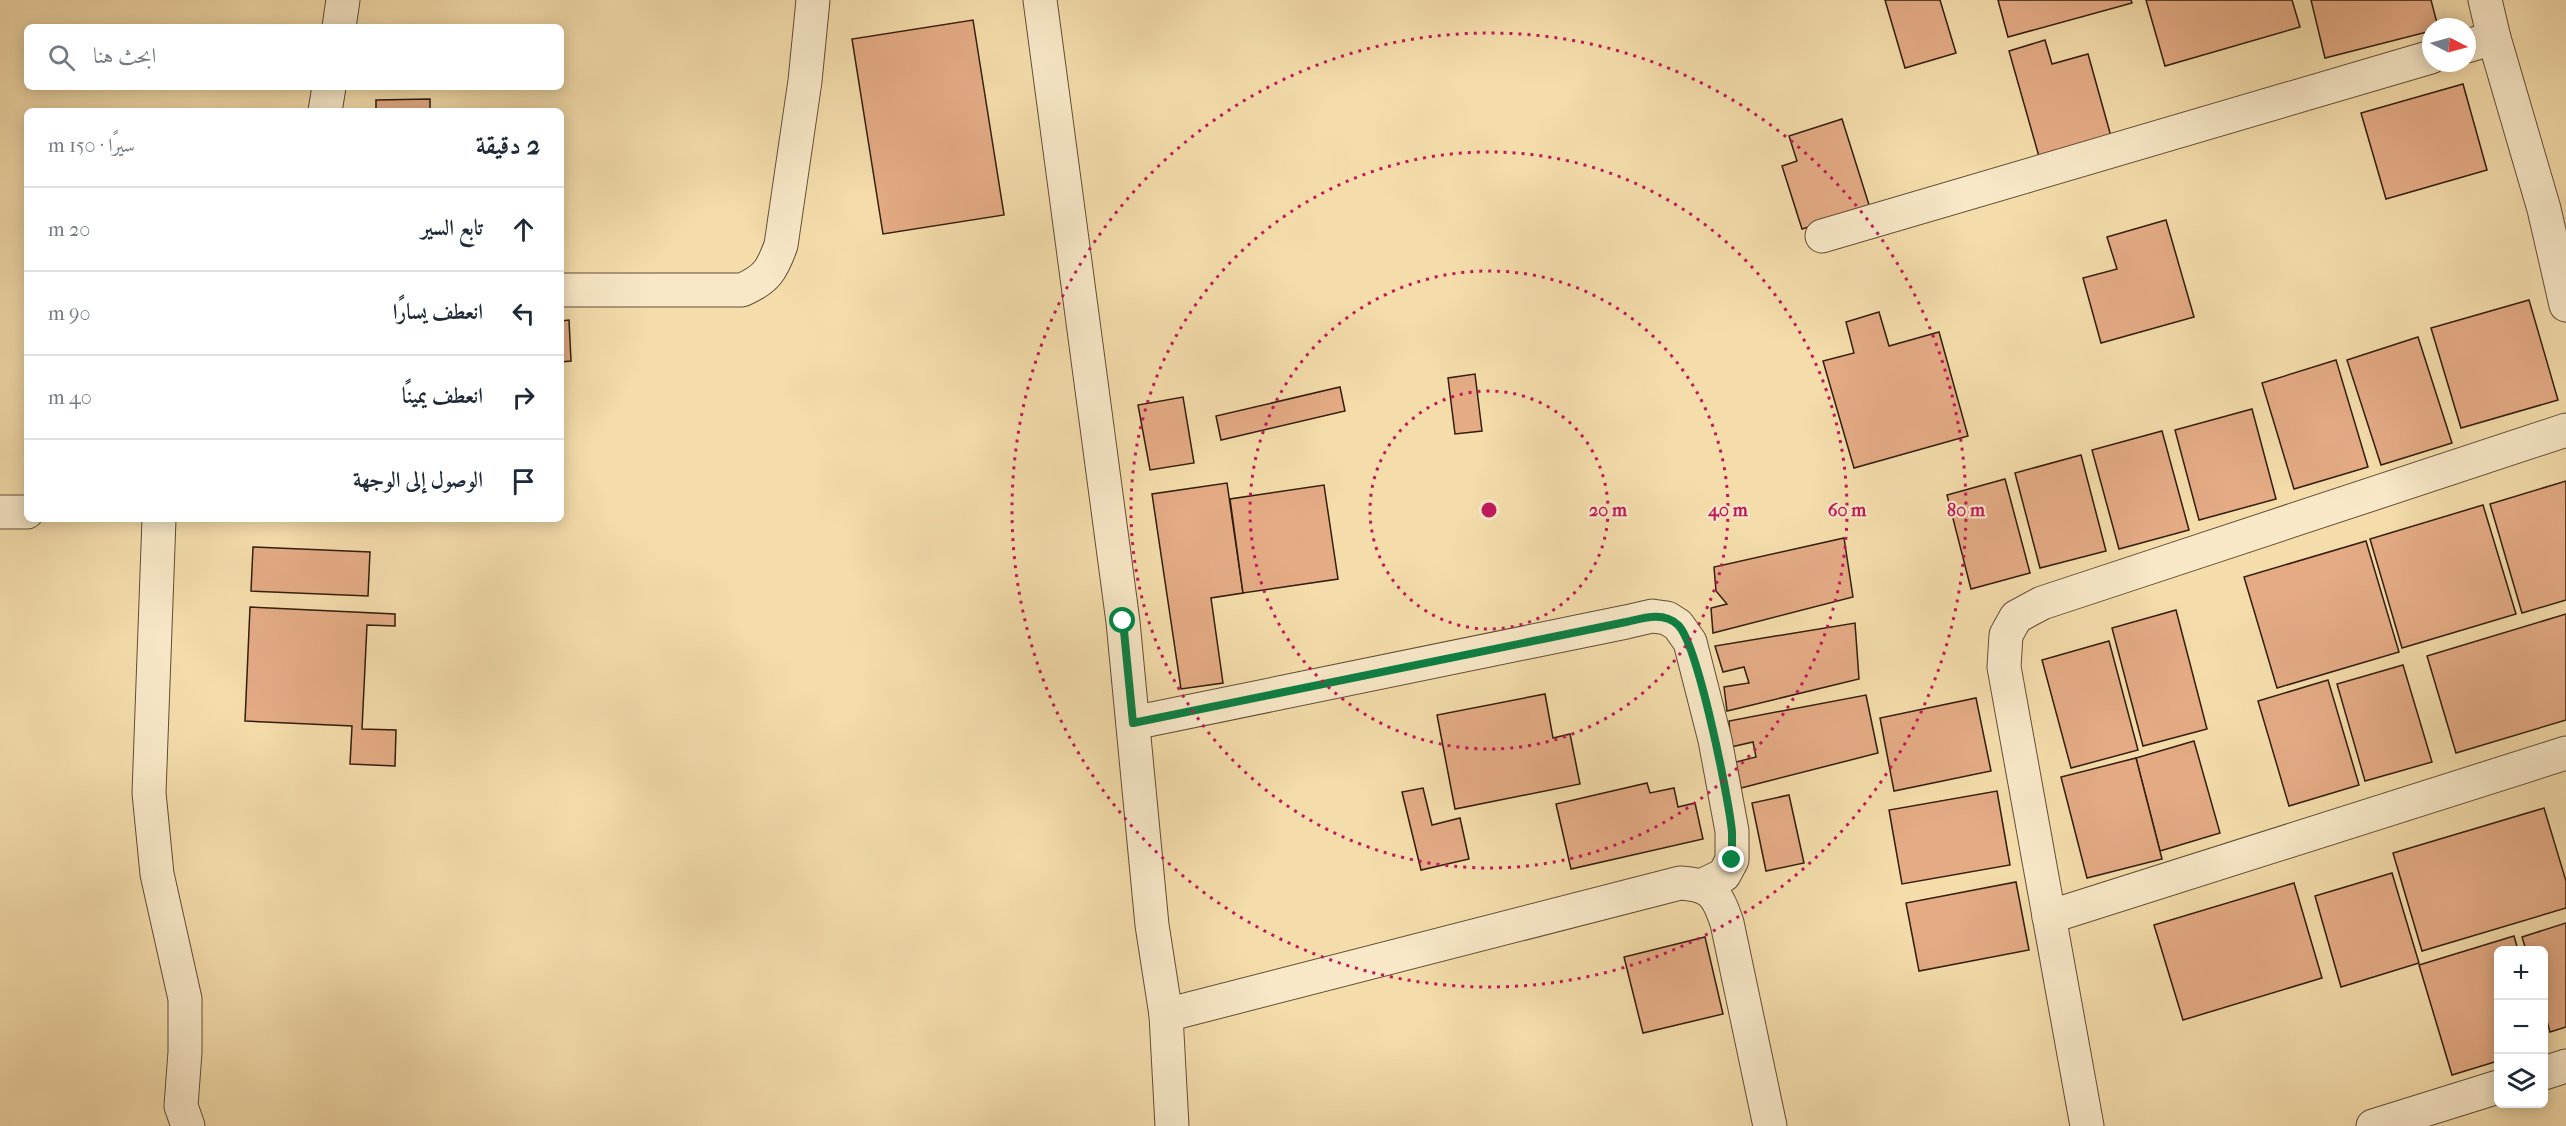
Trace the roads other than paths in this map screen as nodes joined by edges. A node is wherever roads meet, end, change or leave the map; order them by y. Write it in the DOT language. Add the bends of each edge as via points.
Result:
graph roads {
  1 [pos="343,0"];
  2 [pos="813,0"];
  3 [pos="1040,0"];
  4 [pos="2485,0"];
  5 [pos="339,24"];
  6 [pos="2480,42"];
  7 [pos="2422,60"];
  8 [pos="328,90"];
  9 [pos="326,108"];
  10 [pos="1822,236"];
  11 [pos="564,290"];
  12 [pos="2566,305"];
  13 [pos="2566,430"];
  14 [pos="0,512"];
  15 [pos="24,513"];
  16 [pos="159,522"];
  17 [pos="1133,723"];
  18 [pos="2566,753"];
  19 [pos="1703,885"];
  20 [pos="2049,917"];
  21 [pos="1166,1015"];
  22 [pos="2566,1066"];
  23 [pos="2548,1072"];
  24 [pos="2494,1089"];
  25 [pos="188,1126"];
  26 [pos="1172,1126"];
  27 [pos="1770,1126"];
  28 [pos="2087,1126"];
  29 [pos="2373,1126"];
  1 -- 5 [label="street"];
  2 -- 11 [label="street" via="782,245 767,275 742,290"];
  3 -- 17 [label="street" via="1119,586"];
  4 -- 6 [label="street"];
  6 -- 12 [label="street" via="2544,209"];
  7 -- 10 [label="street"];
  8 -- 9 [label="street"];
  13 -- 20 [label="street" via="2042,603 2016,616 2006,635 2004,667"];
  14 -- 15 [label="street"];
  16 -- 25 [label="street" via="149,793 157,874 185,999 181,1106"];
  17 -- 19 [label="street" via="1653,616 1667,618 1678,625 1690,642 1715,740 1732,831 1732,860 1724,875"];
  17 -- 21 [label="street" via="1152,925"];
  18 -- 20 [label="street"];
  19 -- 21 [label="street" via="1680,883"];
  19 -- 27 [label="street" via="1720,900 1727,923"];
  20 -- 28 [label="street"];
  21 -- 26 [label="street"];
  22 -- 23 [label="street"];
  24 -- 29 [label="street"];
}
